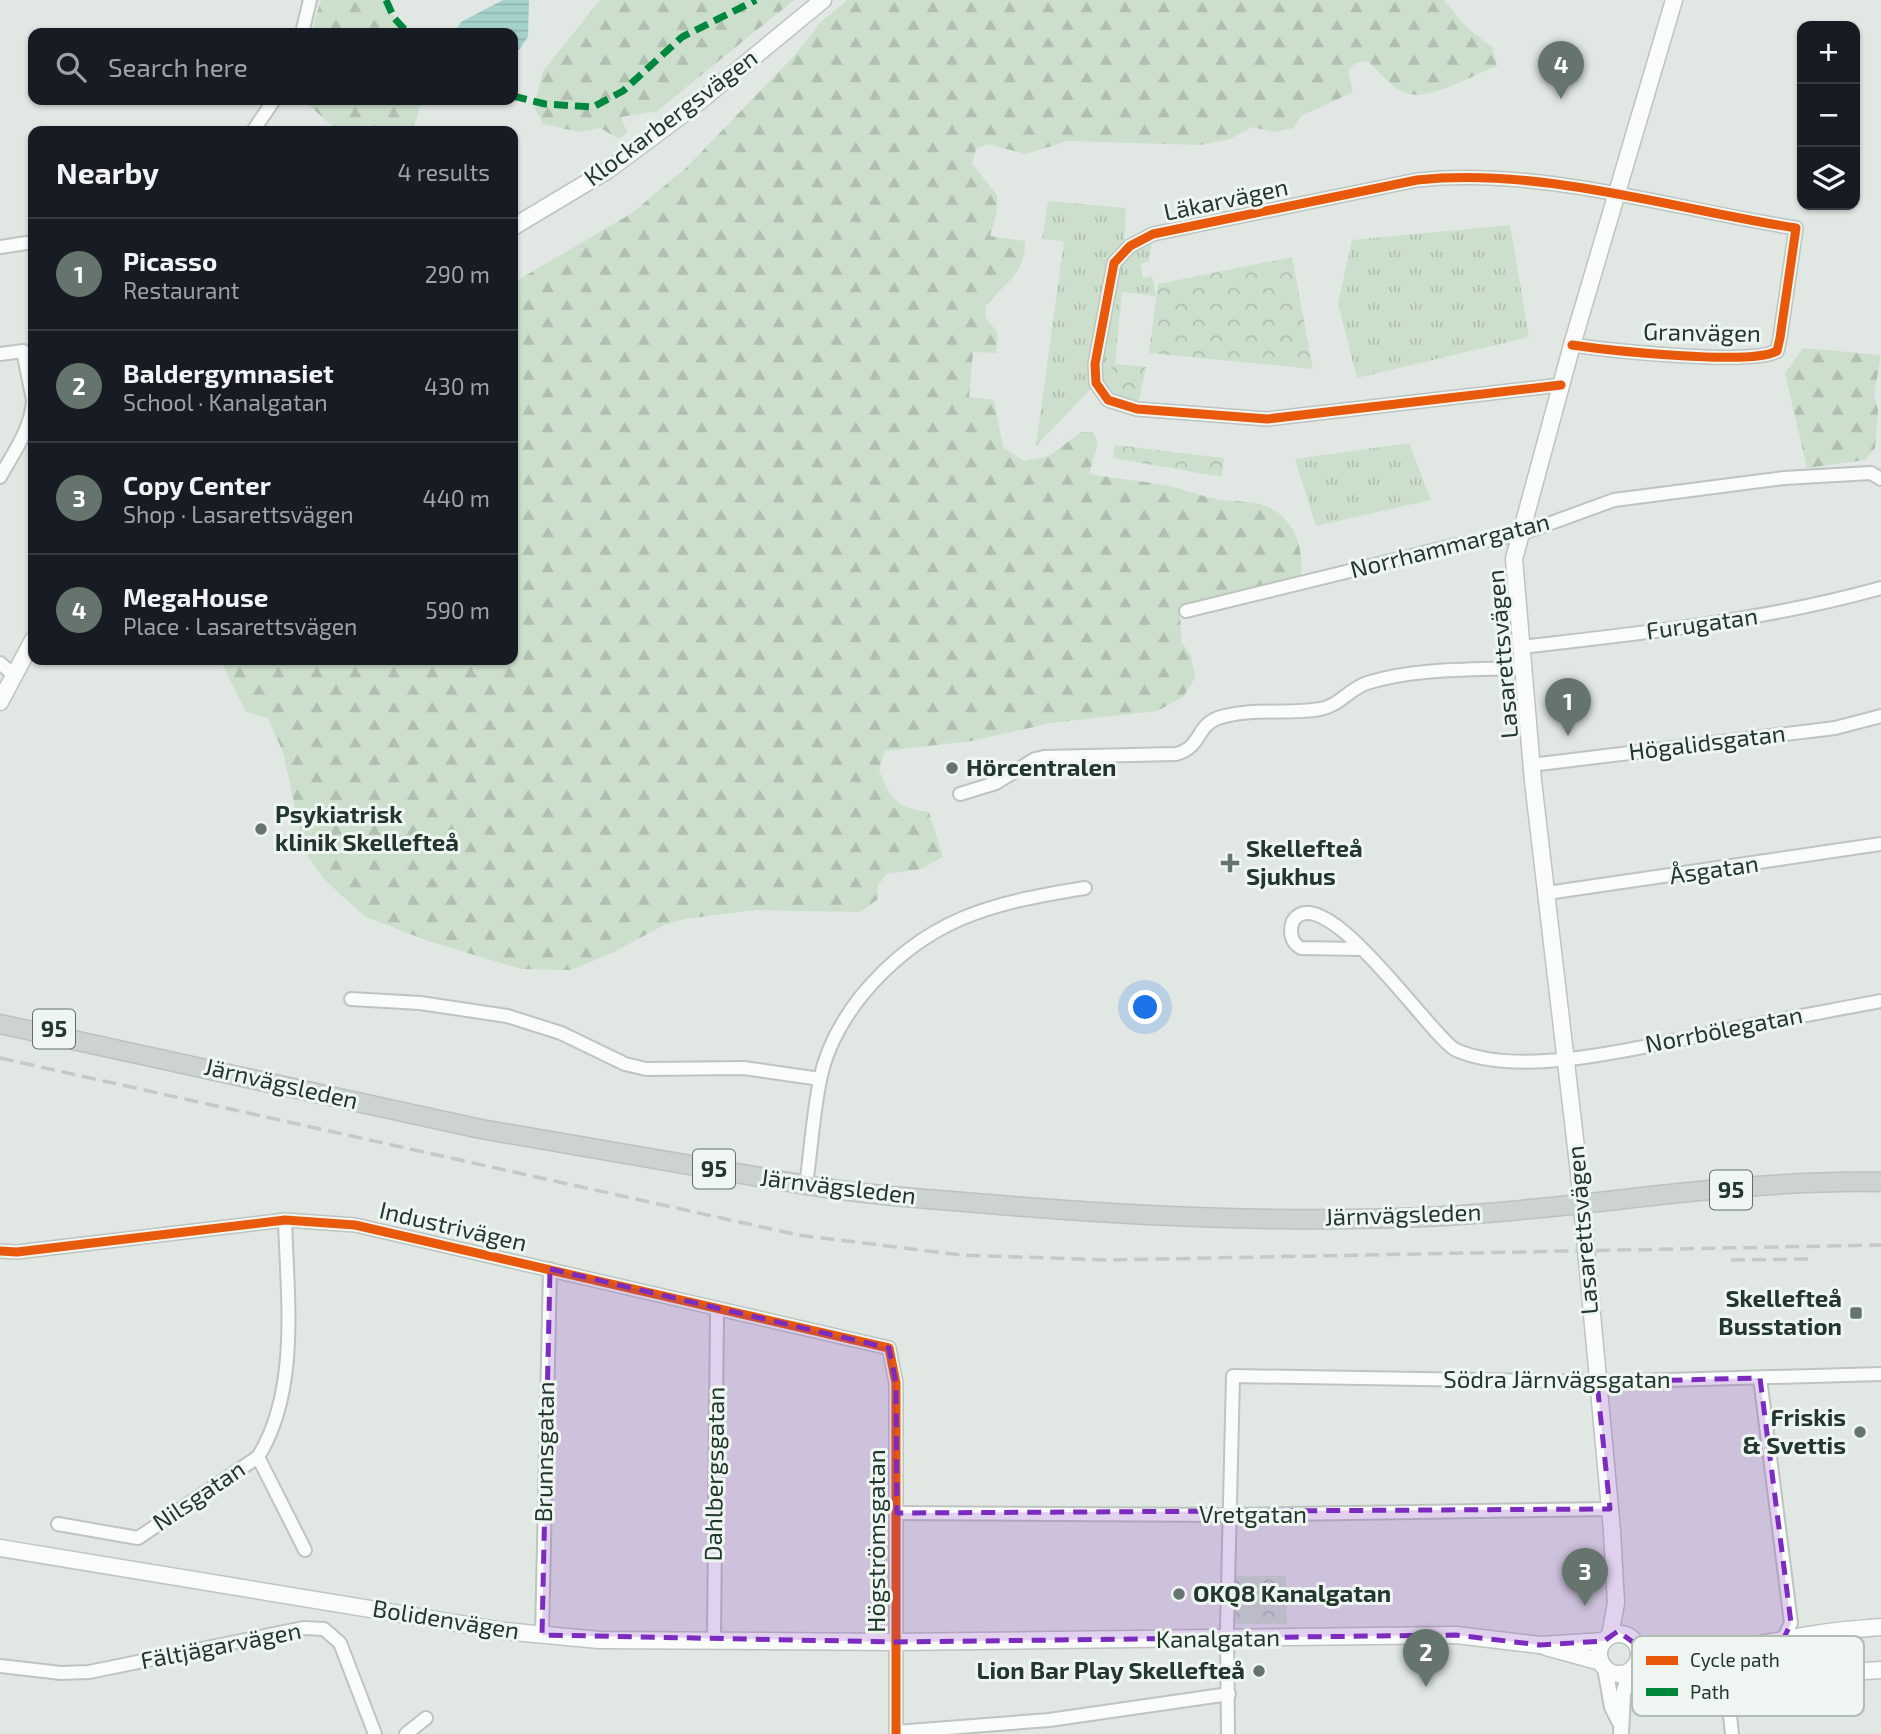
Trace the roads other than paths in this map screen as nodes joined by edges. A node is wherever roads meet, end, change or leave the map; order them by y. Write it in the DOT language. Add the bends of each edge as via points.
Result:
graph roads {
  1 [pos="310,0"];
  2 [pos="823,0"];
  3 [pos="1674,0"];
  4 [pos="303,28"];
  5 [pos="271,105"];
  6 [pos="256,126"];
  7 [pos="1617,196"];
  8 [pos="518,224"];
  9 [pos="28,243"];
  10 [pos="0,247"];
  11 [pos="1572,345"];
  12 [pos="0,354"];
  13 [pos="28,376"];
  14 [pos="1561,385"];
  15 [pos="28,426"];
  16 [pos="0,477"];
  17 [pos="1881,479"];
  18 [pos="1518,535"];
  19 [pos="1881,589"];
  20 [pos="1186,611"];
  21 [pos="1521,647"];
  22 [pos="28,649"];
  23 [pos="0,663"];
  24 [pos="1522,668"];
  25 [pos="14,676"];
  26 [pos="0,702"];
  27 [pos="1881,716"];
  28 [pos="1531,765"];
  29 [pos="960,794"];
  30 [pos="1881,844"];
  31 [pos="1085,888"];
  32 [pos="1547,893"];
  33 [pos="1360,949"];
  34 [pos="351,999"];
  35 [pos="1881,1001"];
  36 [pos="0,1013"];
  37 [pos="0,1024"];
  38 [pos="107,1045"];
  39 [pos="1566,1059"];
  40 [pos="820,1079"];
  41 [pos="1881,1182"];
  42 [pos="806,1185"];
  43 [pos="1581,1204"];
  44 [pos="285,1220"];
  45 [pos="0,1251"];
  46 [pos="550,1269"];
  47 [pos="717,1310"];
  48 [pos="890,1348"];
  49 [pos="1881,1374"];
  50 [pos="1760,1378"];
  51 [pos="1597,1382"];
  52 [pos="258,1457"];
  53 [pos="1610,1509"];
  54 [pos="897,1513"];
  55 [pos="1229,1515"];
  56 [pos="58,1524"];
  57 [pos="0,1548"];
  58 [pos="305,1550"];
  59 [pos="1616,1603"];
  60 [pos="1881,1626"];
  61 [pos="1787,1633"];
  62 [pos="542,1635"];
  63 [pos="1776,1636"];
  64 [pos="1607,1638"];
  65 [pos="714,1639"];
  66 [pos="1632,1639"];
  67 [pos="1227,1640"];
  68 [pos="1632,1641"];
  69 [pos="896,1642"];
  70 [pos="1540,1645"];
  71 [pos="1603,1665"];
  72 [pos="0,1666"];
  73 [pos="1632,1669"];
  74 [pos="1228,1694"];
  75 [pos="1730,1716"];
  76 [pos="426,1718"];
  77 [pos="1620,1727"];
  78 [pos="896,1733"];
  79 [pos="375,1734"];
  80 [pos="406,1734"];
  81 [pos="1228,1734"];
  82 [pos="1732,1734"];
  1 -- 4 [label="street"];
  2 -- 8 [label="main road, Klockarbergsvägen" via="608,170"];
  3 -- 7 [label="main road, Lasarettsvägen"];
  5 -- 6 [label="street"];
  7 -- 11 [label="main road, Lasarettsvägen"];
  7 -- 11 [label="street, Granvägen" via="1796,228 1777,351 1769,356 1727,356"];
  7 -- 14 [label="street, Läkarvägen" via="1460,176 1417,180 1153,234 1130,246 1114,262 1096,364 1096,383 1108,400 1137,409 1228,418 1305,416"];
  9 -- 10 [label="street"];
  11 -- 14 [label="main road, Lasarettsvägen"];
  12 -- 13 [label="street" via="23,351"];
  14 -- 18 [label="main road, Lasarettsvägen"];
  15 -- 16 [label="street"];
  17 -- 18 [label="street, Norrhammargatan" via="1871,473 1784,478 1614,500"];
  18 -- 20 [label="street, Norrhammargatan" via="1452,546"];
  18 -- 21 [label="main road, Lasarettsvägen" via="1514,559"];
  19 -- 21 [label="street, Furugatan" via="1718,623"];
  21 -- 24 [label="main road, Lasarettsvägen"];
  22 -- 25 [label="main road"];
  23 -- 25 [label="street"];
  24 -- 28 [label="main road, Lasarettsvägen"];
  24 -- 29 [label="street" via="1369,682 1326,708 1220,717 1203,728 1189,751 1044,757 996,783"];
  25 -- 26 [label="main road"];
  27 -- 28 [label="street, Högalidsgatan" via="1835,728"];
  28 -- 32 [label="main road, Lasarettsvägen"];
  30 -- 32 [label="street, Åsgatan"];
  31 -- 40 [label="street" via="997,905 927,934 898,955 845,1016"];
  32 -- 39 [label="main road, Lasarettsvägen"];
  33 -- 33 [label="street, Norrbölegatan" via="1301,948 1292,935 1293,921 1305,913 1320,914"];
  33 -- 39 [label="street, Norrbölegatan" via="1385,970 1452,1049 1517,1062"];
  34 -- 40 [label="street" via="508,1016 646,1069 744,1068"];
  35 -- 39 [label="street, Norrbölegatan"];
  36 -- 38 [label="main road, Järnvägsleden / 95"];
  37 -- 38 [label="main road, Järnvägsleden / 95"];
  38 -- 42 [label="main road, Järnvägsleden / 95" via="481,1129"];
  39 -- 43 [label="main road, Lasarettsvägen"];
  40 -- 42 [label="street"];
  41 -- 43 [label="main road, 95" via="1764,1187"];
  42 -- 43 [label="main road, Järnvägsleden / 95" via="1085,1212 1240,1218 1445,1216"];
  43 -- 51 [label="main road, Lasarettsvägen"];
  44 -- 45 [label="street, Industrivägen"];
  44 -- 46 [label="street, Industrivägen" via="355,1225"];
  44 -- 52 [label="street" via="288,1372"];
  46 -- 47 [label="street, Industrivägen"];
  46 -- 62 [label="street, Brunnsgatan"];
  47 -- 48 [label="street, Industrivägen"];
  47 -- 65 [label="street, Dahlbergsgatan"];
  48 -- 54 [label="street, Högströmsgatan" via="896,1383"];
  49 -- 50 [label="street, Södra Järnvägsgatan"];
  50 -- 51 [label="street, Södra Järnvägsgatan"];
  50 -- 61 [label="street"];
  51 -- 53 [label="main road, Lasarettsvägen"];
  51 -- 55 [label="street, Södra Järnvägsgatan" via="1233,1376"];
  52 -- 56 [label="street, Nilsgatan" via="138,1538"];
  52 -- 58 [label="street"];
  53 -- 55 [label="street, Vretgatan"];
  53 -- 59 [label="main road, Lasarettsvägen"];
  54 -- 55 [label="street, Vretgatan"];
  54 -- 69 [label="street, Högströmsgatan"];
  55 -- 67 [label="street"];
  57 -- 62 [label="main road, Bolidenvägen"];
  59 -- 64 [label="main road, Lasarettsvägen"];
  59 -- 66 [label="main road, Lasarettsvägen"];
  60 -- 61 [label="main road"];
  61 -- 63 [label="main road"];
  62 -- 65 [label="main road, Bolidenvägen" via="598,1640"];
  64 -- 68 [label="main road"];
  64 -- 70 [label="main road, Kanalgatan"];
  64 -- 71 [label="main road" via="1599,1651"];
  65 -- 69 [label="main road, Bolidenvägen"];
  67 -- 69 [label="main road, Kanalgatan"];
  67 -- 70 [label="main road, Kanalgatan" via="1456,1635"];
  67 -- 74 [label="street"];
  69 -- 78 [label="street, Högströmsgatan"];
  70 -- 71 [label="main road, Kanalgatan"];
  71 -- 73 [label="main road" via="1618,1674"];
  71 -- 77 [label="street"];
  72 -- 79 [label="street, Fältjägarvägen" via="89,1672 304,1628 324,1629 340,1643"];
  73 -- 77 [label="street"];
  74 -- 78 [label="street" via="1049,1720"];
  74 -- 81 [label="street"];
  75 -- 82 [label="street"];
  76 -- 80 [label="street"];
}
